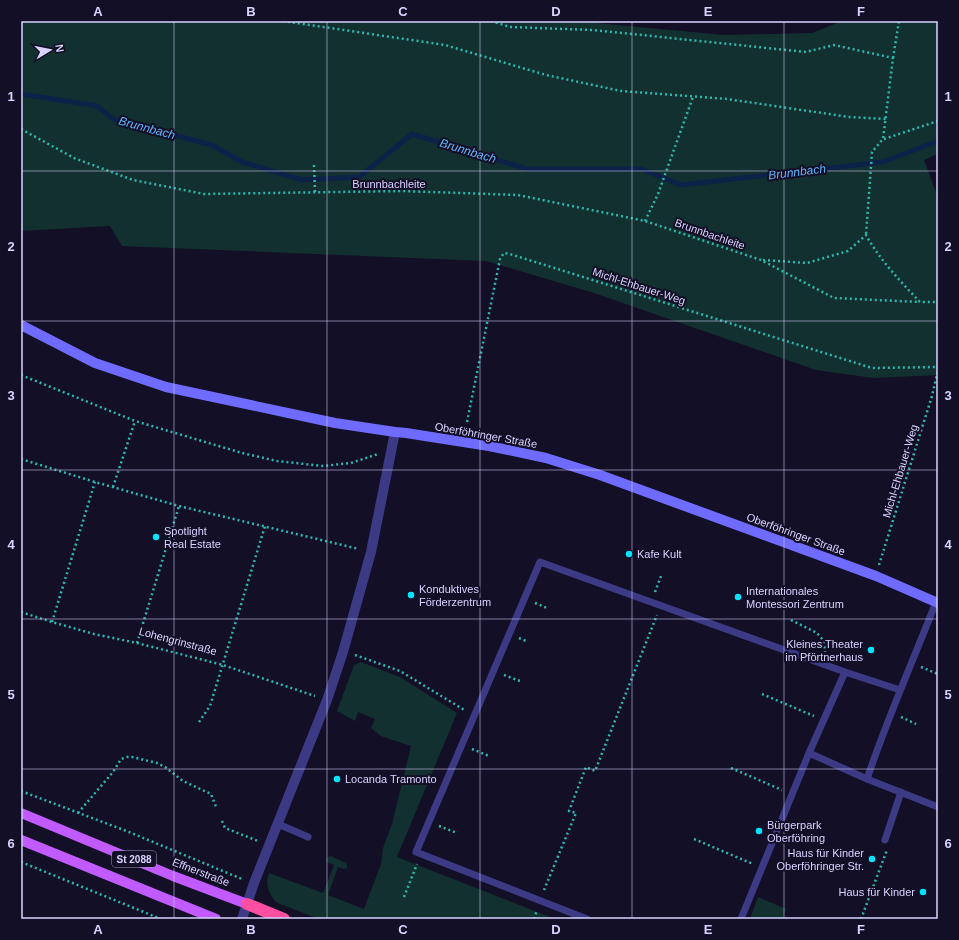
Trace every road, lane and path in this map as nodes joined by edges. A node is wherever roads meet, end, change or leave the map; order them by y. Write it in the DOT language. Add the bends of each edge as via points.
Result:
graph roads {
  1 [pos="283,21"];
  2 [pos="491,21"];
  3 [pos="899,21"];
  4 [pos="893,58"];
  5 [pos="693,97"];
  6 [pos="886,119"];
  7 [pos="938,121"];
  8 [pos="21,130"];
  9 [pos="883,139"];
  10 [pos="314,165"];
  11 [pos="315,192"];
  12 [pos="645,221"];
  13 [pos="866,235"];
  14 [pos="761,260"];
  15 [pos="920,302"];
  16 [pos="938,302"];
  17 [pos="21,325"];
  18 [pos="938,367"];
  19 [pos="938,370"];
  20 [pos="21,375"];
  21 [pos="135,421"];
  22 [pos="467,422"];
  23 [pos="395,432"];
  24 [pos="392,449"];
  25 [pos="21,459"];
  26 [pos="95,482"];
  27 [pos="113,487"];
  28 [pos="179,506"];
  29 [pos="265,526"];
  30 [pos="372,552"];
  31 [pos="661,576"];
  32 [pos="876,576"];
  33 [pos="651,602"];
  34 [pos="937,602"];
  35 [pos="661,606"];
  36 [pos="21,612"];
  37 [pos="791,620"];
  38 [pos="52,622"];
  39 [pos="137,643"];
  40 [pos="343,652"];
  41 [pos="912,663"];
  42 [pos="822,664"];
  43 [pos="223,665"];
  44 [pos="494,671"];
  45 [pos="845,672"];
  46 [pos="938,674"];
  47 [pos="520,681"];
  48 [pos="900,690"];
  49 [pos="762,694"];
  50 [pos="327,700"];
  51 [pos="891,714"];
  52 [pos="475,716"];
  53 [pos="824,720"];
  54 [pos="199,722"];
  55 [pos="916,724"];
  56 [pos="462,745"];
  57 [pos="809,753"];
  58 [pos="489,756"];
  59 [pos="731,768"];
  60 [pos="867,779"];
  61 [pos="21,791"];
  62 [pos="901,792"];
  63 [pos="792,794"];
  64 [pos="216,807"];
  65 [pos="938,808"];
  66 [pos="21,813"];
  67 [pos="78,813"];
  68 [pos="222,821"];
  69 [pos="429,822"];
  70 [pos="278,824"];
  71 [pos="457,833"];
  72 [pos="308,837"];
  73 [pos="694,839"];
  74 [pos="21,840"];
  75 [pos="884,840"];
  76 [pos="269,846"];
  77 [pos="887,849"];
  78 [pos="421,854"];
  79 [pos="21,862"];
  80 [pos="762,868"];
  81 [pos="254,883"];
  82 [pos="404,897"];
  83 [pos="540,901"];
  84 [pos="247,904"];
  85 [pos="161,919"];
  86 [pos="216,919"];
  87 [pos="242,919"];
  88 [pos="284,919"];
  89 [pos="586,919"];
  90 [pos="742,919"];
  91 [pos="861,919"];
  1 -- 5 [label="path" via="445,45 546,75 621,91"];
  2 -- 4 [label="path" via="510,27 593,30 806,52 834,45"];
  3 -- 4 [label="path"];
  4 -- 6 [label="path"];
  5 -- 6 [label="path" via="727,99 849,118"];
  5 -- 12 [label="path" via="658,194"];
  6 -- 9 [label="path"];
  7 -- 9 [label="path"];
  8 -- 11 [label="path, Brunnbachleite" via="74,158 133,180 204,194"];
  9 -- 13 [label="path" via="872,152"];
  10 -- 11 [label="path"];
  11 -- 12 [label="path, Brunnbachleite" via="402,191 518,195"];
  12 -- 14 [label="path, Brunnbachleite"];
  13 -- 14 [label="path, Brunnbachleite" via="848,251 808,263"];
  13 -- 15 [label="path" via="887,266"];
  14 -- 15 [label="path, Brunnbachleite" via="834,298"];
  15 -- 16 [label="path, Brunnbachleite"];
  17 -- 23 [label="main road, Oberföhringer Straße" via="95,363 166,387 335,423"];
  18 -- 22 [label="path, Michl-Ehbauer-Weg" via="872,368 504,253 500,259"];
  19 -- 32 [label="path, Michl-Ehbauer-Weg"];
  20 -- 21 [label="path"];
  21 -- 24 [label="path" via="277,461 323,466 351,463"];
  21 -- 27 [label="path"];
  23 -- 24 [label="street"];
  23 -- 32 [label="main road, Oberföhringer Straße" via="489,446 546,458"];
  24 -- 30 [label="street"];
  25 -- 26 [label="path"];
  26 -- 27 [label="path"];
  26 -- 38 [label="path"];
  27 -- 28 [label="path"];
  28 -- 29 [label="path"];
  28 -- 39 [label="path"];
  29 -- 30 [label="path"];
  29 -- 43 [label="path"];
  30 -- 40 [label="street"];
  31 -- 33 [label="path"];
  32 -- 34 [label="main road, Oberföhringer Straße"];
  33 -- 35 [label="lane"];
  33 -- 44 [label="lane" via="540,562"];
  34 -- 41 [label="lane"];
  35 -- 42 [label="lane"];
  35 -- 83 [label="path" via="595,771 586,767 569,811 576,813"];
  36 -- 38 [label="path, Lohengrinstraße"];
  37 -- 42 [label="path" via="817,633 824,641 825,653"];
  38 -- 39 [label="path, Lohengrinstraße"];
  39 -- 43 [label="path, Lohengrinstraße"];
  40 -- 50 [label="street"];
  40 -- 52 [label="path" via="400,671"];
  41 -- 46 [label="path"];
  41 -- 48 [label="lane"];
  42 -- 45 [label="lane"];
  43 -- 50 [label="path, Lohengrinstraße"];
  43 -- 54 [label="path" via="210,706"];
  44 -- 47 [label="path"];
  44 -- 52 [label="lane"];
  45 -- 48 [label="lane"];
  45 -- 53 [label="lane"];
  48 -- 51 [label="lane"];
  49 -- 53 [label="path"];
  50 -- 70 [label="street"];
  51 -- 55 [label="path"];
  51 -- 60 [label="lane"];
  52 -- 56 [label="lane"];
  53 -- 57 [label="lane"];
  56 -- 58 [label="path"];
  56 -- 69 [label="lane"];
  57 -- 60 [label="lane"];
  57 -- 63 [label="lane"];
  59 -- 63 [label="path"];
  60 -- 62 [label="lane"];
  61 -- 67 [label="path"];
  62 -- 65 [label="lane"];
  62 -- 75 [label="lane"];
  63 -- 80 [label="lane"];
  64 -- 67 [label="path" via="211,794 183,781 165,767 127,757 121,759 114,772"];
  66 -- 84 [label="main road, Effnerstraße / St 2088"];
  67 -- 81 [label="path"];
  68 -- 76 [label="path" via="225,828"];
  69 -- 71 [label="path"];
  69 -- 78 [label="lane" via="416,852"];
  70 -- 72 [label="lane"];
  70 -- 76 [label="street"];
  73 -- 80 [label="path"];
  74 -- 86 [label="main road, St 2088"];
  76 -- 81 [label="street"];
  77 -- 91 [label="path"];
  78 -- 82 [label="path"];
  78 -- 83 [label="lane"];
  79 -- 85 [label="path"];
  80 -- 90 [label="lane"];
  81 -- 84 [label="street"];
  83 -- 89 [label="lane"];
  84 -- 87 [label="street"];
  84 -- 88 [label="highway, Effnerstraße / St 2088"];
}
